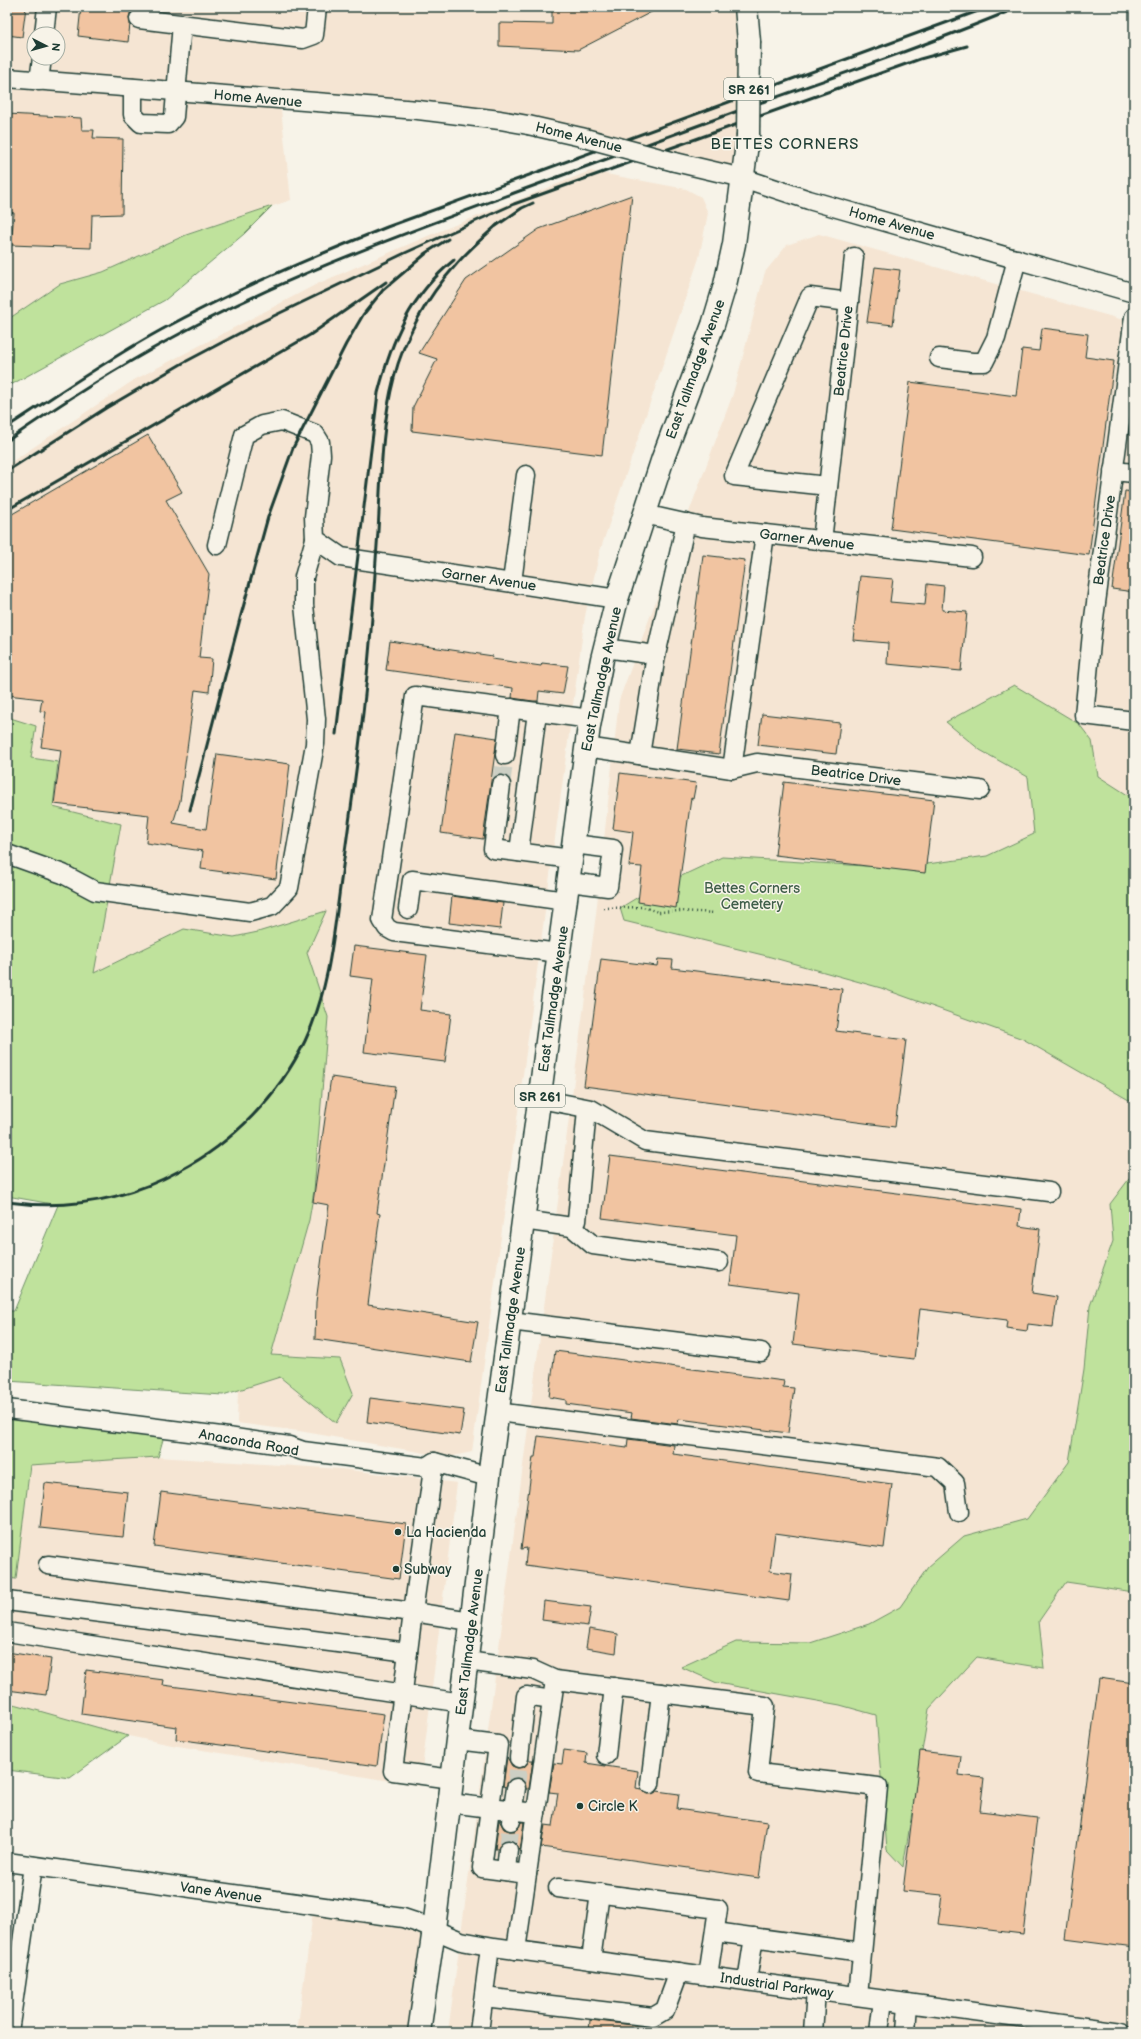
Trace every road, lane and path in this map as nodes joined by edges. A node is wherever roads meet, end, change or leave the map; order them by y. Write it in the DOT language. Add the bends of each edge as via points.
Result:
graph roads {
  1 [pos="47,7"];
  2 [pos="317,7"];
  3 [pos="746,7"];
  4 [pos="139,19"];
  5 [pos="182,24"];
  6 [pos="45,26"];
  7 [pos="41,66"];
  8 [pos="7,78"];
  9 [pos="39,81"];
  10 [pos="133,88"];
  11 [pos="176,91"];
  12 [pos="743,178"];
  13 [pos="854,257"];
  14 [pos="1017,259"];
  15 [pos="1134,293"];
  16 [pos="849,302"];
  17 [pos="1134,317"];
  18 [pos="939,358"];
  19 [pos="1114,471"];
  20 [pos="1134,473"];
  21 [pos="526,475"];
  22 [pos="828,486"];
  23 [pos="644,514"];
  24 [pos="686,523"];
  25 [pos="766,534"];
  26 [pos="315,539"];
  27 [pos="822,541"];
  28 [pos="217,545"];
  29 [pos="972,557"];
  30 [pos="512,582"];
  31 [pos="617,598"];
  32 [pos="605,648"];
  33 [pos="656,655"];
  34 [pos="511,708"];
  35 [pos="537,712"];
  36 [pos="590,719"];
  37 [pos="1134,721"];
  38 [pos="586,747"];
  39 [pos="505,755"];
  40 [pos="640,755"];
  41 [pos="732,769"];
  42 [pos="501,786"];
  43 [pos="980,790"];
  44 [pos="519,852"];
  45 [pos="573,852"];
  46 [pos="7,854"];
  47 [pos="567,891"];
  48 [pos="604,908"];
  49 [pos="408,909"];
  50 [pos="715,913"];
  51 [pos="559,953"];
  52 [pos="540,1099"];
  53 [pos="587,1109"];
  54 [pos="1049,1192"];
  55 [pos="523,1220"];
  56 [pos="572,1226"];
  57 [pos="719,1262"];
  58 [pos="510,1321"];
  59 [pos="761,1352"];
  60 [pos="7,1409"];
  61 [pos="497,1412"];
  62 [pos="434,1462"];
  63 [pos="489,1477"];
  64 [pos="959,1512"];
  65 [pos="48,1565"];
  66 [pos="7,1601"];
  67 [pos="414,1612"];
  68 [pos="471,1621"];
  69 [pos="7,1632"];
  70 [pos="408,1652"];
  71 [pos="466,1661"];
  72 [pos="555,1680"];
  73 [pos="614,1687"];
  74 [pos="661,1693"];
  75 [pos="403,1695"];
  76 [pos="552,1700"];
  77 [pos="462,1703"];
  78 [pos="457,1740"];
  79 [pos="498,1745"];
  80 [pos="545,1751"];
  81 [pos="520,1753"];
  82 [pos="606,1756"];
  83 [pos="452,1779"];
  84 [pos="650,1784"];
  85 [pos="516,1788"];
  86 [pos="450,1803"];
  87 [pos="490,1808"];
  88 [pos="536,1813"];
  89 [pos="512,1816"];
  90 [pos="508,1850"];
  91 [pos="7,1862"];
  92 [pos="33,1866"];
  93 [pos="506,1871"];
  94 [pos="527,1874"];
  95 [pos="558,1888"];
  96 [pos="600,1893"];
  97 [pos="434,1929"];
  98 [pos="715,1932"];
  99 [pos="754,1937"];
  100 [pos="490,1947"];
  101 [pos="516,1950"];
  102 [pos="862,1952"];
  103 [pos="591,1960"];
  104 [pos="679,1972"];
  105 [pos="708,1976"];
  106 [pos="747,1981"];
  107 [pos="816,1991"];
  108 [pos="858,1996"];
  109 [pos="484,1997"];
  110 [pos="883,2000"];
  111 [pos="908,2003"];
  112 [pos="1084,2030"];
  113 [pos="9,2032"];
  114 [pos="419,2032"];
  115 [pos="479,2032"];
  116 [pos="813,2032"];
  117 [pos="879,2032"];
  118 [pos="906,2032"];
  119 [pos="1122,2032"];
  1 -- 6 [label="street"];
  2 -- 5 [label="street" via="314,35 303,39"];
  3 -- 12 [label="main road, East Tallmadge Avenue / SR 261, bridge" via="749,42 748,136"];
  4 -- 5 [label="street"];
  5 -- 11 [label="street"];
  7 -- 9 [label="street"];
  8 -- 9 [label="street, Home Avenue"];
  9 -- 10 [label="street, Home Avenue"];
  10 -- 11 [label="street, Home Avenue"];
  10 -- 11 [label="street" via="133,114 140,123 168,124 174,117"];
  11 -- 12 [label="street, Home Avenue, bridge" via="418,110 500,120 581,137"];
  12 -- 14 [label="street, Home Avenue" via="810,200"];
  12 -- 23 [label="main road, East Tallmadge Avenue / SR 261" via="734,244 713,325"];
  13 -- 16 [label="street, Beatrice Drive"];
  14 -- 15 [label="street, Home Avenue"];
  14 -- 18 [label="street" via="996,338 984,362"];
  16 -- 22 [label="street, Beatrice Drive"];
  16 -- 22 [label="street" via="810,297 734,476"];
  17 -- 19 [label="street, Beatrice Drive"];
  19 -- 20 [label="street"];
  19 -- 37 [label="street, Beatrice Drive" via="1084,714"];
  21 -- 30 [label="street"];
  22 -- 27 [label="street, Beatrice Drive"];
  23 -- 24 [label="street, Garner Avenue"];
  23 -- 31 [label="main road, East Tallmadge Avenue / SR 261"];
  24 -- 25 [label="street, Garner Avenue"];
  24 -- 33 [label="street"];
  25 -- 27 [label="street, Garner Avenue"];
  25 -- 41 [label="street"];
  26 -- 28 [label="street" via="314,517 321,455 320,442 315,434 282,421 262,425 244,435"];
  26 -- 30 [label="street, Garner Avenue" via="341,557"];
  26 -- 46 [label="street" via="304,577 304,605 316,719 315,744 289,888 272,906 250,912 94,891 63,874"];
  27 -- 29 [label="street, Garner Avenue"];
  30 -- 31 [label="street, Garner Avenue"];
  31 -- 32 [label="main road, East Tallmadge Avenue / SR 261"];
  32 -- 33 [label="street"];
  32 -- 36 [label="main road, East Tallmadge Avenue / SR 261"];
  33 -- 40 [label="street"];
  34 -- 35 [label="street"];
  34 -- 39 [label="street"];
  34 -- 51 [label="street" via="415,696 382,920 387,928 394,932"];
  35 -- 36 [label="street"];
  35 -- 44 [label="street"];
  36 -- 38 [label="main road, East Tallmadge Avenue / SR 261"];
  38 -- 40 [label="street, Beatrice Drive"];
  38 -- 45 [label="main road, East Tallmadge Avenue / SR 261"];
  40 -- 41 [label="street, Beatrice Drive"];
  41 -- 43 [label="street, Beatrice Drive" via="757,762"];
  42 -- 44 [label="street" via="493,849"];
  44 -- 45 [label="street"];
  45 -- 47 [label="main road, East Tallmadge Avenue / SR 261"];
  45 -- 47 [label="street" via="613,849 608,887"];
  47 -- 49 [label="street" via="412,880"];
  47 -- 51 [label="main road, East Tallmadge Avenue / SR 261"];
  48 -- 50 [label="path" via="643,907 658,912"];
  51 -- 52 [label="main road, East Tallmadge Avenue / SR 261"];
  52 -- 53 [label="street"];
  52 -- 55 [label="main road, East Tallmadge Avenue / SR 261"];
  53 -- 54 [label="street" via="645,1141"];
  53 -- 56 [label="street" via="578,1221"];
  55 -- 56 [label="street"];
  55 -- 58 [label="main road, East Tallmadge Avenue / SR 261"];
  56 -- 57 [label="street" via="593,1245"];
  58 -- 59 [label="street"];
  58 -- 61 [label="main road, East Tallmadge Avenue / SR 261"];
  60 -- 62 [label="street, Anaconda Road" via="221,1436 289,1446 303,1451 426,1467"];
  61 -- 63 [label="main road, East Tallmadge Avenue / SR 261"];
  61 -- 64 [label="street" via="938,1467 955,1483"];
  62 -- 63 [label="street, Anaconda Road"];
  62 -- 67 [label="street"];
  63 -- 68 [label="main road, East Tallmadge Avenue / SR 261"];
  65 -- 67 [label="street"];
  66 -- 70 [label="street"];
  67 -- 68 [label="street"];
  67 -- 70 [label="street"];
  68 -- 71 [label="main road, East Tallmadge Avenue / SR 261"];
  69 -- 75 [label="street"];
  70 -- 75 [label="street"];
  71 -- 72 [label="street" via="533,1670"];
  71 -- 77 [label="main road, East Tallmadge Avenue / SR 261"];
  72 -- 73 [label="street"];
  72 -- 76 [label="street"];
  73 -- 74 [label="street"];
  73 -- 82 [label="street"];
  74 -- 84 [label="street"];
  74 -- 102 [label="street" via="765,1706 758,1773 878,1787"];
  75 -- 77 [label="street"];
  75 -- 83 [label="street" via="393,1771"];
  76 -- 80 [label="street"];
  76 -- 81 [label="street" via="526,1696"];
  77 -- 78 [label="main road, East Tallmadge Avenue / SR 261"];
  78 -- 79 [label="street"];
  78 -- 83 [label="main road, East Tallmadge Avenue / SR 261"];
  79 -- 81 [label="street"];
  79 -- 87 [label="street"];
  80 -- 81 [label="street"];
  80 -- 88 [label="street"];
  83 -- 86 [label="main road, East Tallmadge Avenue / SR 261"];
  85 -- 89 [label="street"];
  86 -- 87 [label="street"];
  86 -- 97 [label="main road, East Tallmadge Avenue / SR 261"];
  87 -- 89 [label="street"];
  87 -- 93 [label="street" via="482,1868"];
  88 -- 89 [label="street"];
  88 -- 94 [label="street"];
  90 -- 93 [label="street"];
  91 -- 92 [label="street, Vane Avenue"];
  92 -- 97 [label="street, Vane Avenue" via="403,1918"];
  92 -- 113 [label="street"];
  93 -- 94 [label="street"];
  94 -- 101 [label="street"];
  95 -- 96 [label="street"];
  96 -- 98 [label="street" via="718,1908"];
  96 -- 103 [label="street"];
  97 -- 100 [label="street, Industrial Parkway" via="460,1941"];
  97 -- 114 [label="main road, East Tallmadge Avenue / SR 261"];
  98 -- 99 [label="street"];
  98 -- 105 [label="street"];
  99 -- 102 [label="street"];
  99 -- 106 [label="street"];
  100 -- 101 [label="street, Industrial Parkway"];
  100 -- 109 [label="street"];
  101 -- 103 [label="street, Industrial Parkway"];
  102 -- 108 [label="street"];
  103 -- 104 [label="street, Industrial Parkway"];
  104 -- 105 [label="street, Industrial Parkway"];
  104 -- 109 [label="street" via="665,2010 653,2018"];
  105 -- 106 [label="street, Industrial Parkway"];
  106 -- 107 [label="street, Industrial Parkway"];
  107 -- 108 [label="street, Industrial Parkway"];
  107 -- 116 [label="street"];
  108 -- 110 [label="street, Industrial Parkway"];
  109 -- 115 [label="street"];
  110 -- 111 [label="street, Industrial Parkway"];
  110 -- 117 [label="street"];
  111 -- 112 [label="street, Industrial Parkway"];
  111 -- 118 [label="street"];
  112 -- 119 [label="street, Industrial Parkway"];
}
